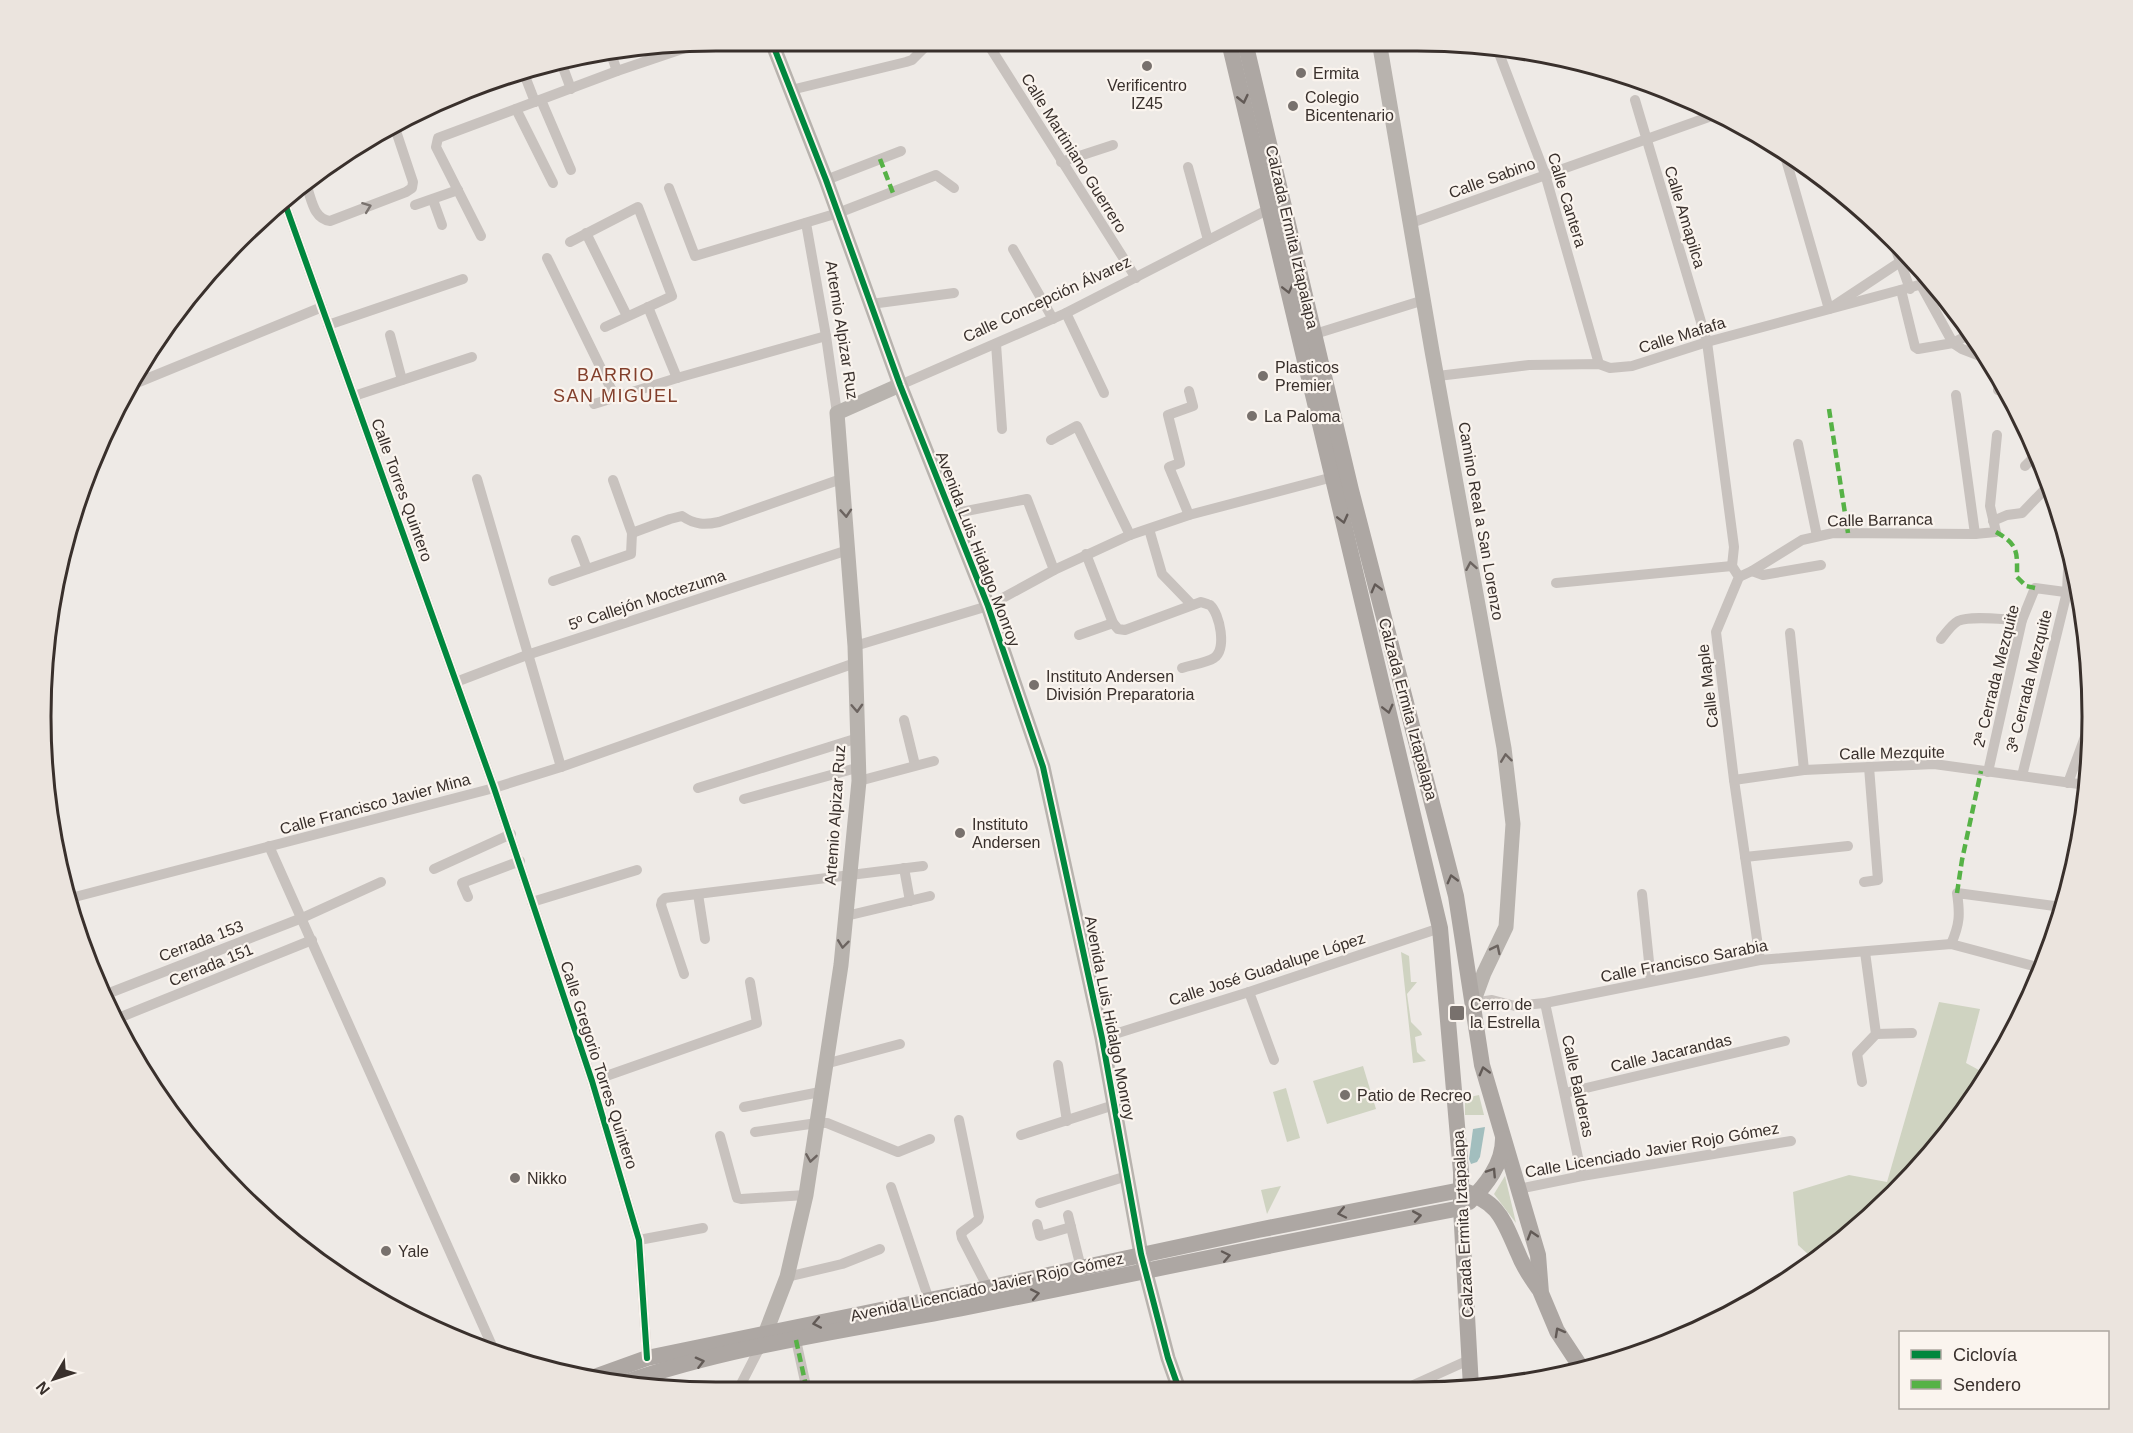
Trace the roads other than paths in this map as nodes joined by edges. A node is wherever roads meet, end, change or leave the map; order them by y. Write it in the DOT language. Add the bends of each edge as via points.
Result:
graph roads {
  1 [pos="775,51"];
  2 [pos="921,51"];
  3 [pos="992,51"];
  4 [pos="1231,51"];
  5 [pos="1247,51"];
  6 [pos="1381,51"];
  7 [pos="657,54"];
  8 [pos="1500,57"];
  9 [pos="613,60"];
  10 [pos="564,69"];
  11 [pos="617,71"];
  12 [pos="527,79"];
  13 [pos="571,88"];
  14 [pos="791,90"];
  15 [pos="1635,100"];
  16 [pos="538,101"];
  17 [pos="516,109"];
  18 [pos="1703,116"];
  19 [pos="397,133"];
  20 [pos="1645,138"];
  21 [pos="1113,145"];
  22 [pos="901,151"];
  23 [pos="1061,162"];
  24 [pos="1787,164"];
  25 [pos="1188,167"];
  26 [pos="571,170"];
  27 [pos="1545,174"];
  28 [pos="826,180"];
  29 [pos="553,183"];
  30 [pos="669,188"];
  31 [pos="954,188"];
  32 [pos="458,190"];
  33 [pos="308,191"];
  34 [pos="433,200"];
  35 [pos="415,206"];
  36 [pos="287,209"];
  37 [pos="1269,209"];
  38 [pos="838,213"];
  39 [pos="806,223"];
  40 [pos="1411,223"];
  41 [pos="442,225"];
  42 [pos="586,233"];
  43 [pos="481,236"];
  44 [pos="1208,240"];
  45 [pos="570,242"];
  46 [pos="1013,249"];
  47 [pos="547,258"];
  48 [pos="1901,261"];
  49 [pos="1904,265"];
  50 [pos="1136,278"];
  51 [pos="463,279"];
  52 [pos="1923,285"];
  53 [pos="1906,290"];
  54 [pos="954,293"];
  55 [pos="1931,295"];
  56 [pos="1424,300"];
  57 [pos="871,304"];
  58 [pos="322,307"];
  59 [pos="648,307"];
  60 [pos="1829,309"];
  61 [pos="1066,313"];
  62 [pos="627,316"];
  63 [pos="1053,319"];
  64 [pos="328,326"];
  65 [pos="605,327"];
  66 [pos="1315,334"];
  67 [pos="390,335"];
  68 [pos="826,336"];
  69 [pos="1963,338"];
  70 [pos="1707,342"];
  71 [pos="1953,343"];
  72 [pos="996,344"];
  73 [pos="1974,354"];
  74 [pos="471,357"];
  75 [pos="1599,364"];
  76 [pos="1438,376"];
  77 [pos="677,378"];
  78 [pos="402,380"];
  79 [pos="142,381"];
  80 [pos="900,385"];
  81 [pos="1189,391"];
  82 [pos="1104,393"];
  83 [pos="1956,395"];
  84 [pos="354,396"];
  85 [pos="615,397"];
  86 [pos="594,404"];
  87 [pos="837,413"];
  88 [pos="1002,429"];
  89 [pos="1997,435"];
  90 [pos="1051,440"];
  91 [pos="1798,444"];
  92 [pos="2030,461"];
  93 [pos="2025,466"];
  94 [pos="1333,477"];
  95 [pos="844,478"];
  96 [pos="477,479"];
  97 [pos="613,480"];
  98 [pos="2043,492"];
  99 [pos="951,514"];
  100 [pos="1189,515"];
  101 [pos="1994,526"];
  102 [pos="1149,529"];
  103 [pos="632,533"];
  104 [pos="1976,534"];
  105 [pos="1130,535"];
  106 [pos="1817,537"];
  107 [pos="576,540"];
  108 [pos="848,550"];
  109 [pos="1086,554"];
  110 [pos="1821,565"];
  111 [pos="1732,566"];
  112 [pos="587,569"];
  113 [pos="1054,570"];
  114 [pos="1752,571"];
  115 [pos="1739,577"];
  116 [pos="553,581"];
  117 [pos="2068,581"];
  118 [pos="1556,583"];
  119 [pos="2067,592"];
  120 [pos="1192,605"];
  121 [pos="988,606"];
  122 [pos="2022,620"];
  123 [pos="1113,623"];
  124 [pos="1790,633"];
  125 [pos="1079,634"];
  126 [pos="1941,639"];
  127 [pos="855,646"];
  128 [pos="527,655"];
  129 [pos="855,663"];
  130 [pos="1182,668"];
  131 [pos="456,682"];
  132 [pos="904,720"];
  133 [pos="858,738"];
  134 [pos="2081,747"];
  135 [pos="934,760"];
  136 [pos="915,765"];
  137 [pos="561,767"];
  138 [pos="1869,767"];
  139 [pos="1804,770"];
  140 [pos="1988,771"];
  141 [pos="860,774"];
  142 [pos="2022,776"];
  143 [pos="1734,780"];
  144 [pos="2068,783"];
  145 [pos="2078,784"];
  146 [pos="494,788"];
  147 [pos="698,788"];
  148 [pos="744,799"];
  149 [pos="511,834"];
  150 [pos="269,846"];
  151 [pos="1848,846"];
  152 [pos="1745,857"];
  153 [pos="520,861"];
  154 [pos="923,866"];
  155 [pos="904,868"];
  156 [pos="434,869"];
  157 [pos="637,870"];
  158 [pos="850,876"];
  159 [pos="381,882"];
  160 [pos="1864,882"];
  161 [pos="698,894"];
  162 [pos="1642,894"];
  163 [pos="930,896"];
  164 [pos="76,897"];
  165 [pos="468,897"];
  166 [pos="910,901"];
  167 [pos="532,902"];
  168 [pos="2054,906"];
  169 [pos="846,916"];
  170 [pos="302,918"];
  171 [pos="1440,928"];
  172 [pos="705,939"];
  173 [pos="312,940"];
  174 [pos="1951,944"];
  175 [pos="1865,952"];
  176 [pos="1760,960"];
  177 [pos="2033,966"];
  178 [pos="684,974"];
  179 [pos="1651,981"];
  180 [pos="750,982"];
  181 [pos="111,992"];
  182 [pos="1249,992"];
  183 [pos="1473,1003"];
  184 [pos="1545,1003"];
  185 [pos="123,1017"];
  186 [pos="1912,1033"];
  187 [pos="1876,1034"];
  188 [pos="1102,1038"];
  189 [pos="1785,1041"];
  190 [pos="900,1044"];
  191 [pos="1274,1060"];
  192 [pos="825,1064"];
  193 [pos="1058,1065"];
  194 [pos="592,1081"];
  195 [pos="1862,1082"];
  196 [pos="820,1092"];
  197 [pos="1565,1093"];
  198 [pos="1114,1105"];
  199 [pos="744,1107"];
  200 [pos="959,1120"];
  201 [pos="1067,1120"];
  202 [pos="817,1123"];
  203 [pos="1502,1127"];
  204 [pos="755,1132"];
  205 [pos="1021,1135"];
  206 [pos="720,1136"];
  207 [pos="930,1139"];
  208 [pos="1791,1141"];
  209 [pos="1127,1176"];
  210 [pos="1582,1176"];
  211 [pos="891,1187"];
  212 [pos="1519,1190"];
  213 [pos="1468,1192"];
  214 [pos="806,1195"];
  215 [pos="1040,1203"];
  216 [pos="1375,1206"];
  217 [pos="1461,1208"];
  218 [pos="1068,1215"];
  219 [pos="1378,1223"];
  220 [pos="1037,1224"];
  221 [pos="1071,1227"];
  222 [pos="703,1228"];
  223 [pos="639,1240"];
  224 [pos="880,1249"];
  225 [pos="1141,1254"];
  226 [pos="1081,1268"];
  227 [pos="1145,1272"];
  228 [pos="787,1277"];
  229 [pos="988,1288"];
  230 [pos="1541,1293"];
  231 [pos="929,1300"];
  232 [pos="763,1340"];
  233 [pos="796,1340"];
  234 [pos="489,1342"];
  235 [pos="647,1358"];
  236 [pos="1471,1359"];
  237 [pos="1577,1362"];
  238 [pos="607,1372"];
  239 [pos="640,1377"];
  240 [pos="1472,1380"];
  241 [pos="742,1382"];
  242 [pos="805,1382"];
  243 [pos="1176,1382"];
  244 [pos="1420,1382"];
  1 -- 14 [label="street, Avenida Luis Hidalgo Monroy"];
  2 -- 14 [label="street" via="906,62"];
  3 -- 23 [label="street, Calle Martiniano Guerrero"];
  4 -- 37 [label="main road, Calzada Ermita Iztapalapa, one-way"];
  5 -- 66 [label="main road, Calzada Ermita Iztapalapa"];
  6 -- 40 [label="street, Camino Real a San Lorenzo"];
  7 -- 11 [label="street"];
  8 -- 27 [label="street, Calle Cantera"];
  9 -- 11 [label="street"];
  10 -- 13 [label="street"];
  11 -- 13 [label="street"];
  12 -- 16 [label="street"];
  13 -- 16 [label="street"];
  14 -- 28 [label="street, Avenida Luis Hidalgo Monroy"];
  15 -- 20 [label="street, Calle Amapilca"];
  16 -- 17 [label="street"];
  16 -- 26 [label="street"];
  17 -- 29 [label="street"];
  17 -- 32 [label="street" via="438,138 436,147"];
  18 -- 20 [label="street, Calle Sabino"];
  33 -- 19 [label="street, one-way" via="316,213 330,221 406,192 413,182"];
  20 -- 27 [label="street, Calle Sabino"];
  20 -- 70 [label="street, Calle Amapilca"];
  21 -- 23 [label="street"];
  22 -- 28 [label="street"];
  23 -- 50 [label="street, Calle Martiniano Guerrero"];
  24 -- 60 [label="street"];
  25 -- 44 [label="street"];
  27 -- 40 [label="street, Calle Sabino"];
  27 -- 75 [label="street, Calle Cantera"];
  28 -- 38 [label="street, Avenida Luis Hidalgo Monroy"];
  30 -- 39 [label="street" via="695,256"];
  31 -- 38 [label="street" via="936,175"];
  32 -- 34 [label="street"];
  32 -- 43 [label="street"];
  34 -- 35 [label="street"];
  34 -- 41 [label="street"];
  36 -- 58 [label="street, Calle Torres Quintero"];
  37 -- 44 [label="street, Calle Concepción Álvarez"];
  37 -- 94 [label="main road, Calzada Ermita Iztapalapa, one-way"];
  38 -- 39 [label="street"];
  38 -- 57 [label="street, Avenida Luis Hidalgo Monroy"];
  39 -- 68 [label="street, Artemio Alpizar Ruz"];
  40 -- 56 [label="street, Camino Real a San Lorenzo"];
  42 -- 45 [label="street"];
  42 -- 59 [label="street" via="638,207 672,296"];
  42 -- 62 [label="street"];
  44 -- 50 [label="street, Calle Concepción Álvarez"];
  46 -- 63 [label="street"];
  47 -- 85 [label="street"];
  48 -- 60 [label="street"];
  49 -- 53 [label="street"];
  50 -- 61 [label="street, Calle Concepción Álvarez"];
  51 -- 64 [label="street"];
  52 -- 53 [label="street, Calle Mafafa"];
  53 -- 60 [label="street, Calle Mafafa"];
  53 -- 71 [label="street" via="1915,347"];
  54 -- 57 [label="street"];
  55 -- 71 [label="street"];
  56 -- 66 [label="street"];
  56 -- 76 [label="street, Camino Real a San Lorenzo"];
  57 -- 80 [label="street, Avenida Luis Hidalgo Monroy"];
  58 -- 64 [label="street, Calle Torres Quintero"];
  58 -- 79 [label="street"];
  59 -- 62 [label="street"];
  59 -- 77 [label="street"];
  60 -- 70 [label="street, Calle Mafafa"];
  61 -- 63 [label="street, Calle Concepción Álvarez"];
  61 -- 82 [label="street"];
  62 -- 65 [label="street"];
  63 -- 72 [label="street, Calle Concepción Álvarez"];
  64 -- 84 [label="street, Calle Torres Quintero"];
  183 -- 66 [label="main road, Calzada Ermita Iztapalapa, one-way" via="1456,896 1351,490"];
  67 -- 78 [label="street"];
  68 -- 77 [label="street"];
  68 -- 87 [label="street, Artemio Alpizar Ruz"];
  69 -- 71 [label="street"];
  70 -- 75 [label="street, Calle Mafafa" via="1632,366 1610,368"];
  70 -- 111 [label="street" via="1734,548"];
  71 -- 73 [label="street"];
  72 -- 80 [label="street, Calle Concepción Álvarez"];
  72 -- 88 [label="street"];
  74 -- 78 [label="street"];
  75 -- 76 [label="street, Calle Mafafa" via="1529,365"];
  183 -- 76 [label="street, Camino Real a San Lorenzo, one-way" via="1506,927 1513,824 1504,748"];
  77 -- 85 [label="street"];
  78 -- 84 [label="street"];
  80 -- 87 [label="street, Calle Concepción Álvarez"];
  80 -- 99 [label="street, Avenida Luis Hidalgo Monroy"];
  81 -- 100 [label="street" via="1193,406 1168,415 1180,463 1169,467"];
  83 -- 104 [label="street"];
  84 -- 131 [label="street, Calle Torres Quintero"];
  85 -- 86 [label="street"];
  87 -- 95 [label="street, Artemio Alpizar Ruz"];
  89 -- 101 [label="street" via="1990,506"];
  90 -- 105 [label="street" via="1077,426"];
  91 -- 106 [label="street"];
  92 -- 93 [label="street"];
  94 -- 100 [label="street"];
  94 -- 171 [label="main road, Calzada Ermita Iztapalapa, one-way"];
  95 -- 103 [label="street" via="719,522 705,525 682,516"];
  95 -- 108 [label="street, Artemio Alpizar Ruz, one-way"];
  96 -- 128 [label="street"];
  97 -- 103 [label="street"];
  98 -- 101 [label="street, Calle Barranca" via="2022,513 2007,515"];
  99 -- 113 [label="street" via="1027,499"];
  99 -- 121 [label="street, Avenida Luis Hidalgo Monroy"];
  100 -- 102 [label="street"];
  101 -- 104 [label="street, Calle Barranca"];
  102 -- 105 [label="street"];
  102 -- 120 [label="street" via="1162,574"];
  103 -- 112 [label="street" via="631,554"];
  104 -- 106 [label="street, Calle Barranca" via="1833,533"];
  105 -- 109 [label="street"];
  106 -- 114 [label="street, Calle Barranca" via="1802,540"];
  107 -- 112 [label="street"];
  108 -- 127 [label="street, Artemio Alpizar Ruz"];
  108 -- 128 [label="street, 5º Callejón Moctezuma"];
  109 -- 113 [label="street"];
  109 -- 123 [label="street"];
  110 -- 114 [label="street" via="1764,575"];
  111 -- 115 [label="street"];
  111 -- 118 [label="street"];
  112 -- 116 [label="street"];
  113 -- 121 [label="street"];
  114 -- 115 [label="street, Calle Barranca"];
  115 -- 143 [label="street, Calle Maple" via="1716,632"];
  117 -- 119 [label="street, 3ª Cerrada Mezquite"];
  119 -- 122 [label="street, 2ª Cerrada Mezquite" via="2035,588"];
  119 -- 142 [label="street, 3ª Cerrada Mezquite"];
  120 -- 123 [label="street" via="1125,630"];
  120 -- 130 [label="street" via="1210,605 1222,639 1221,649 1214,658"];
  121 -- 127 [label="street"];
  121 -- 188 [label="street, Avenida Luis Hidalgo Monroy" via="1043,767"];
  122 -- 126 [label="street" via="1958,621"];
  122 -- 140 [label="street, 2ª Cerrada Mezquite"];
  123 -- 125 [label="street"];
  124 -- 139 [label="street"];
  127 -- 129 [label="street, Artemio Alpizar Ruz"];
  128 -- 131 [label="street, 5º Callejón Moctezuma"];
  128 -- 137 [label="street"];
  129 -- 133 [label="street, Artemio Alpizar Ruz, one-way"];
  129 -- 137 [label="street, Calle Francisco Javier Mina"];
  131 -- 146 [label="street, Calle Torres Quintero"];
  132 -- 136 [label="street"];
  133 -- 141 [label="street, Artemio Alpizar Ruz"];
  133 -- 147 [label="street"];
  134 -- 144 [label="street"];
  135 -- 136 [label="street"];
  136 -- 141 [label="street"];
  137 -- 146 [label="street, Calle Francisco Javier Mina"];
  138 -- 139 [label="street, Calle Mezquite"];
  138 -- 140 [label="street, Calle Mezquite" via="1934,764"];
  138 -- 160 [label="street" via="1878,880"];
  139 -- 143 [label="street, Calle Mezquite"];
  140 -- 142 [label="street, Calle Mezquite"];
  141 -- 148 [label="street"];
  141 -- 158 [label="street, Artemio Alpizar Ruz"];
  142 -- 144 [label="street, Calle Mezquite"];
  143 -- 152 [label="street, Calle Maple"];
  144 -- 145 [label="street, Calle Mezquite"];
  146 -- 149 [label="street, Calle Gregorio Torres Quintero"];
  146 -- 150 [label="street, Calle Francisco Javier Mina"];
  149 -- 153 [label="street, Calle Gregorio Torres Quintero"];
  149 -- 156 [label="street"];
  150 -- 164 [label="street, Calle Francisco Javier Mina"];
  150 -- 170 [label="street"];
  151 -- 152 [label="street"];
  152 -- 176 [label="street, Calle Maple"];
  153 -- 165 [label="street" via="462,883"];
  153 -- 167 [label="street, Calle Gregorio Torres Quintero"];
  154 -- 155 [label="street"];
  155 -- 158 [label="street"];
  155 -- 166 [label="street"];
  157 -- 167 [label="street"];
  158 -- 161 [label="street"];
  158 -- 169 [label="street, Artemio Alpizar Ruz"];
  159 -- 170 [label="street, Cerrada 153"];
  161 -- 172 [label="street"];
  161 -- 178 [label="street" via="665,898 661,905"];
  162 -- 179 [label="street"];
  163 -- 166 [label="street"];
  166 -- 169 [label="street"];
  167 -- 194 [label="street, Calle Gregorio Torres Quintero"];
  168 -- 174 [label="street" via="1957,893 1960,914"];
  169 -- 192 [label="street, Artemio Alpizar Ruz, one-way"];
  170 -- 173 [label="street"];
  170 -- 181 [label="street, Cerrada 153"];
  171 -- 182 [label="street, Calle José Guadalupe López"];
  171 -- 213 [label="main road, Calzada Ermita Iztapalapa"];
  173 -- 185 [label="street, Cerrada 151"];
  173 -- 234 [label="street"];
  174 -- 175 [label="street, Calle Francisco Sarabia"];
  174 -- 177 [label="street, Calle Francisco Sarabia"];
  175 -- 176 [label="street, Calle Francisco Sarabia"];
  175 -- 187 [label="street"];
  176 -- 179 [label="street, Calle Francisco Sarabia"];
  179 -- 184 [label="street, Calle Francisco Sarabia"];
  180 -- 194 [label="street" via="757,1023"];
  182 -- 188 [label="street, Calle José Guadalupe López"];
  182 -- 191 [label="street"];
  183 -- 184 [label="street, Calle Francisco Sarabia"];
  203 -- 183 [label="main road, Calzada Ermita Iztapalapa, one-way" via="1482,1065"];
  184 -- 197 [label="street, Calle Balderas"];
  186 -- 187 [label="street"];
  187 -- 195 [label="street" via="1857,1054"];
  188 -- 198 [label="street, Avenida Luis Hidalgo Monroy"];
  189 -- 197 [label="street, Calle Jacarandas"];
  190 -- 192 [label="street"];
  192 -- 196 [label="street, Artemio Alpizar Ruz"];
  193 -- 201 [label="street"];
  194 -- 223 [label="street, Calle Gregorio Torres Quintero"];
  196 -- 199 [label="street"];
  196 -- 202 [label="street, Artemio Alpizar Ruz"];
  197 -- 210 [label="street, Calle Balderas"];
  198 -- 201 [label="street"];
  198 -- 209 [label="street, Avenida Luis Hidalgo Monroy"];
  200 -- 229 [label="street" via="979,1217 961,1233"];
  201 -- 205 [label="street"];
  202 -- 204 [label="street"];
  202 -- 207 [label="street" via="827,1123 898,1152"];
  202 -- 214 [label="street, Artemio Alpizar Ruz, one-way"];
  203 -- 212 [label="main road, Calzada Ermita Iztapalapa"];
  213 -- 203 [label="main road, one-way" via="1498,1162 1503,1145"];
  206 -- 214 [label="street" via="737,1198"];
  208 -- 210 [label="street, Calle Licenciado Javier Rojo Gómez"];
  209 -- 215 [label="street"];
  209 -- 225 [label="street, Avenida Luis Hidalgo Monroy"];
  210 -- 212 [label="street, Calle Licenciado Javier Rojo Gómez"];
  211 -- 231 [label="street"];
  230 -- 212 [label="main road, Calzada Ermita Iztapalapa, one-way" via="1538,1256"];
  213 -- 216 [label="main road, Avenida Licenciado Javier Rojo Gómez"];
  213 -- 217 [label="main road"];
  213 -- 230 [label="main road" via="1490,1204 1504,1221"];
  214 -- 228 [label="street, Artemio Alpizar Ruz"];
  216 -- 219 [label="main road"];
  216 -- 225 [label="main road, Avenida Licenciado Javier Rojo Gómez, one-way"];
  219 -- 217 [label="main road, Avenida Licenciado Javier Rojo Gómez, one-way"];
  217 -- 236 [label="main road, Calzada Ermita Iztapalapa"];
  218 -- 221 [label="street"];
  227 -- 219 [label="main road, Avenida Licenciado Javier Rojo Gómez, one-way"];
  220 -- 221 [label="street" via="1040,1236"];
  221 -- 226 [label="street"];
  222 -- 223 [label="street"];
  223 -- 235 [label="street, Calle Gregorio Torres Quintero"];
  224 -- 228 [label="street" via="842,1264"];
  225 -- 226 [label="main road, Avenida Licenciado Javier Rojo Gómez"];
  225 -- 227 [label="street, Avenida Luis Hidalgo Monroy"];
  226 -- 229 [label="main road, Avenida Licenciado Javier Rojo Gómez"];
  233 -- 227 [label="main road, Avenida Licenciado Javier Rojo Gómez, one-way"];
  227 -- 243 [label="street, Avenida Luis Hidalgo Monroy"];
  228 -- 232 [label="street, Artemio Alpizar Ruz"];
  229 -- 231 [label="main road, Avenida Licenciado Javier Rojo Gómez"];
  237 -- 230 [label="main road, Calzada Ermita Iztapalapa, one-way" via="1557,1332"];
  231 -- 232 [label="main road, Avenida Licenciado Javier Rojo Gómez, one-way"];
  232 -- 233 [label="main road, Avenida Licenciado Javier Rojo Gómez"];
  232 -- 235 [label="main road, Avenida Licenciado Javier Rojo Gómez"];
  239 -- 232 [label="main road, Avenida Licenciado Javier Rojo Gómez, one-way"];
  232 -- 241 [label="street"];
  233 -- 242 [label="street"];
  235 -- 238 [label="main road, Avenida Licenciado Javier Rojo Gómez"];
  236 -- 240 [label="main road, Calzada Ermita Iztapalapa"];
  236 -- 244 [label="street"];
}
